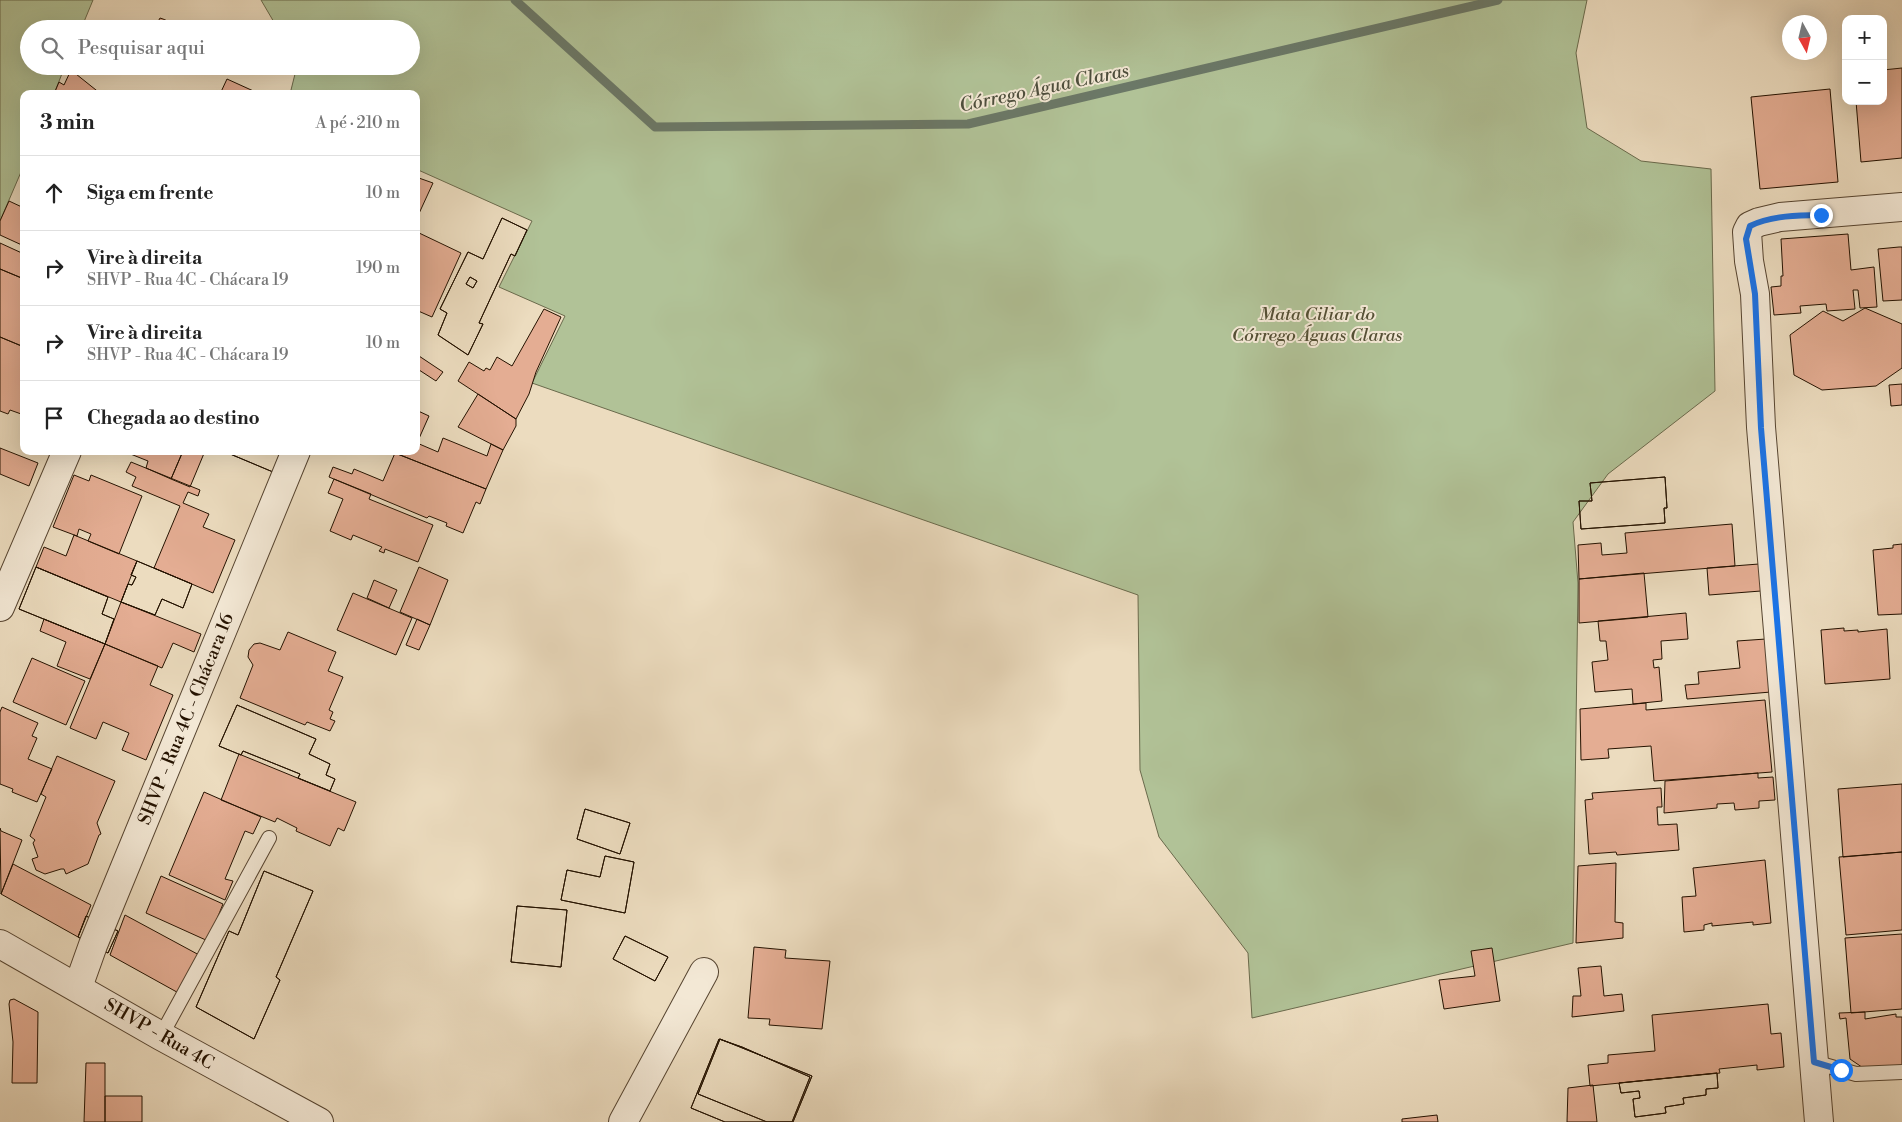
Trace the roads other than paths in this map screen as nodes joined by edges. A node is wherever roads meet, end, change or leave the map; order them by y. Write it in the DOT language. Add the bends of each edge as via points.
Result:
graph roads {
  1 [pos="1902,207"];
  2 [pos="65,455"];
  3 [pos="294,455"];
  4 [pos="0,607"];
  5 [pos="269,838"];
  6 [pos="0,944"];
  7 [pos="704,972"];
  8 [pos="78,987"];
  9 [pos="161,1036"];
  10 [pos="1814,1062"];
  11 [pos="1902,1072"];
  12 [pos="319,1122"];
  13 [pos="623,1122"];
  14 [pos="1819,1122"];
  1 -- 10 [label="street" via="1780,217 1750,226 1747,232 1755,294 1762,437"];
  2 -- 4 [label="street"];
  3 -- 8 [label="street, SHVP - Rua 4C - Chácara 16"];
  5 -- 9 [label="lane"];
  6 -- 8 [label="street, SHVP - Rua 4C"];
  7 -- 13 [label="street"];
  8 -- 9 [label="street, SHVP - Rua 4C"];
  9 -- 12 [label="street, SHVP - Rua 4C"];
  10 -- 11 [label="lane" via="1856,1074"];
  10 -- 14 [label="street"];
}
